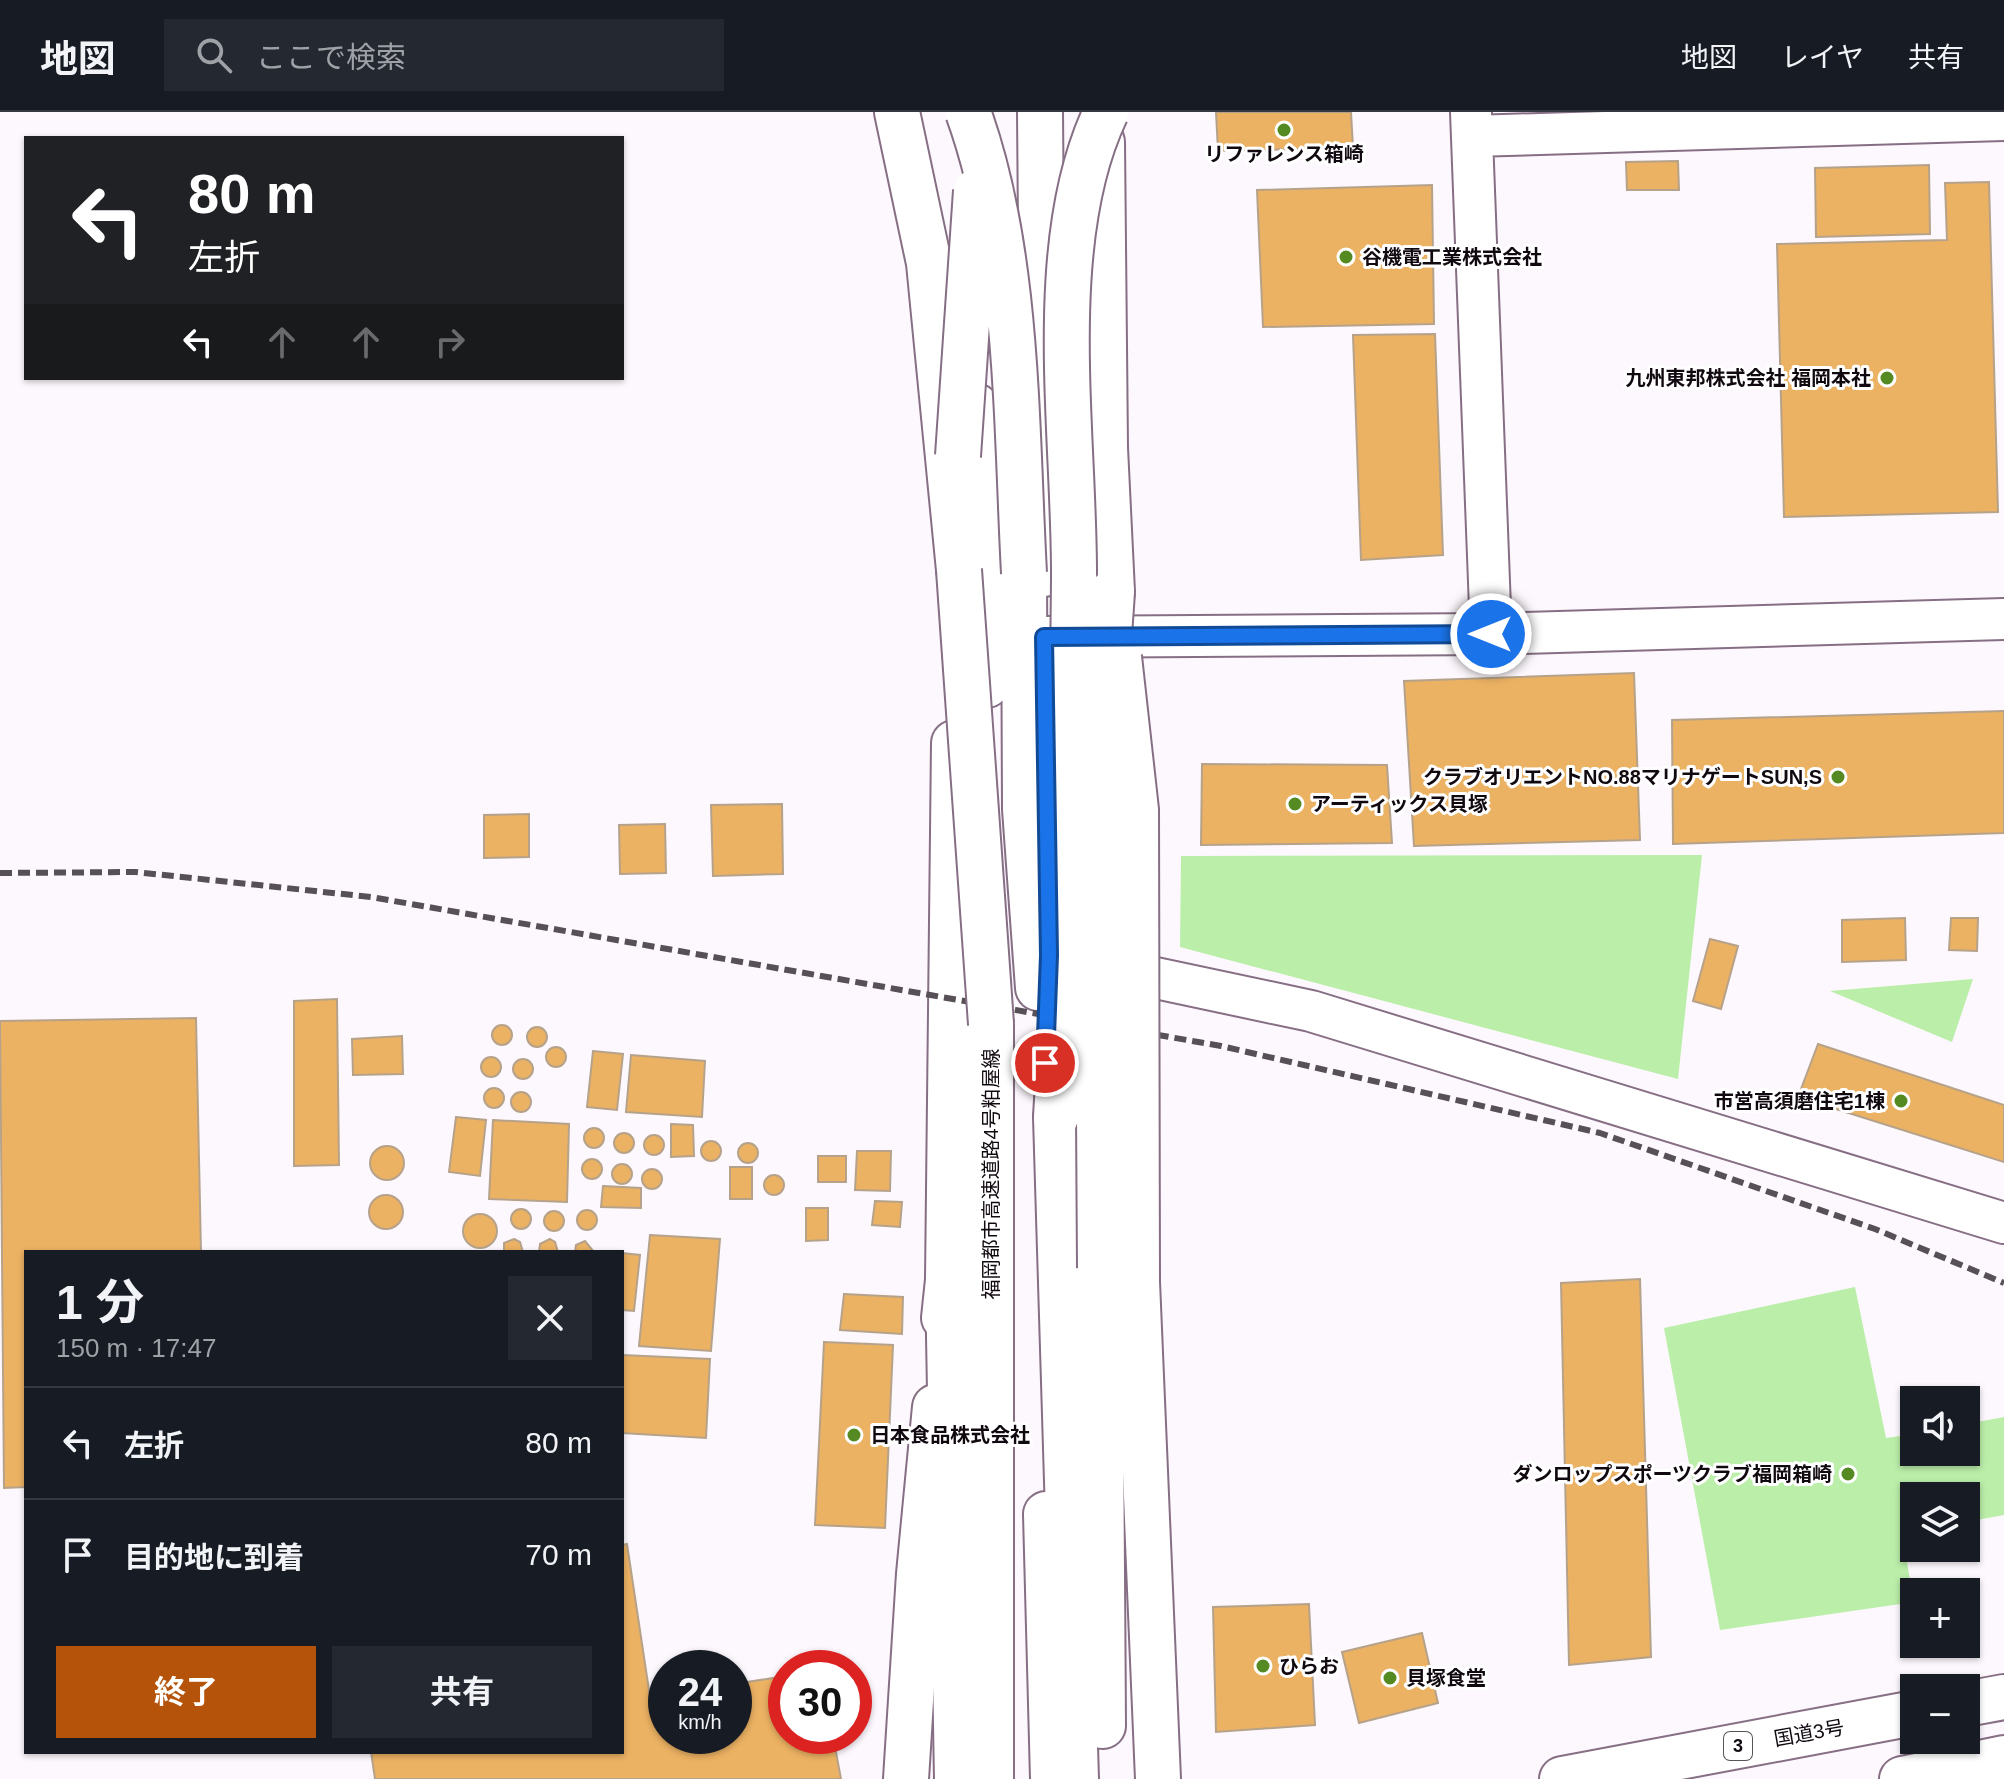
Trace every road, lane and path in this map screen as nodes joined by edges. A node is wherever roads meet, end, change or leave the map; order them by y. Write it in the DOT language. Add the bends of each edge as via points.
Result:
graph roads {
  1 [pos="897,112"];
  2 [pos="910,112"];
  3 [pos="969,112"];
  4 [pos="990,112"];
  5 [pos="1040,112"];
  6 [pos="1104,112"];
  7 [pos="2004,120"];
  8 [pos="1471,124"];
  9 [pos="977,413"];
  10 [pos="978,472"];
  11 [pos="959,570"];
  12 [pos="1112,592"];
  13 [pos="2004,619"];
  14 [pos="1491,634"];
  15 [pos="1044,637"];
  16 [pos="1049,955"];
  17 [pos="1056,1117"];
  18 [pos="2004,1223"];
  19 [pos="948,1280"];
  20 [pos="2004,1697"];
  21 [pos="1980,1701"];
  22 [pos="1900,1716"];
  23 [pos="2004,1758"];
  24 [pos="906,1779"];
  25 [pos="957,1779"];
  26 [pos="994,1779"];
  27 [pos="1053,1779"];
  28 [pos="1076,1779"];
  29 [pos="1104,1779"];
  30 [pos="1158,1779"];
  31 [pos="1562,1779"];
  32 [pos="1902,1779"];
  1 -- 11 [label="main road" via="929,263"];
  2 -- 9 [label="main road"];
  3 -- 9 [label="main road"];
  3 -- 17 [label="main road, bridge" via="1003,256 1013,357 1024,573 1025,809 1038,988"];
  4 -- 11 [label="main road, bridge" via="977,178 966,291"];
  5 -- 15 [label="main road"];
  6 -- 12 [label="main road" via="1105,448"];
  6 -- 17 [label="main road, bridge" via="1090,145 1074,235 1066,342 1074,575"];
  7 -- 8 [label="street"];
  8 -- 14 [label="street"];
  9 -- 10 [label="main road"];
  10 -- 19 [label="main road" via="956,614"];
  10 -- 26 [label="main road" via="998,955 1002,1682"];
  11 -- 26 [label="main road, 福岡都市高速道路4号粕屋線, bridge" via="991,1024"];
  12 -- 29 [label="main road, bridge" via="1097,808"];
  12 -- 30 [label="main road, bridge" via="1136,810 1137,1282"];
  13 -- 14 [label="street"];
  14 -- 15 [label="street"];
  15 -- 16 [label="main road"];
  16 -- 18 [label="street" via="1311,1011"];
  16 -- 27 [label="main road" via="1043,1117 1044,1415"];
  17 -- 28 [label="main road"];
  19 -- 24 [label="main road" via="919,1574"];
  19 -- 25 [label="main road"];
  20 -- 21 [label="main road"];
  22 -- 31 [label="main road, 国道3号 / 3"];
  23 -- 32 [label="main road"];
}
